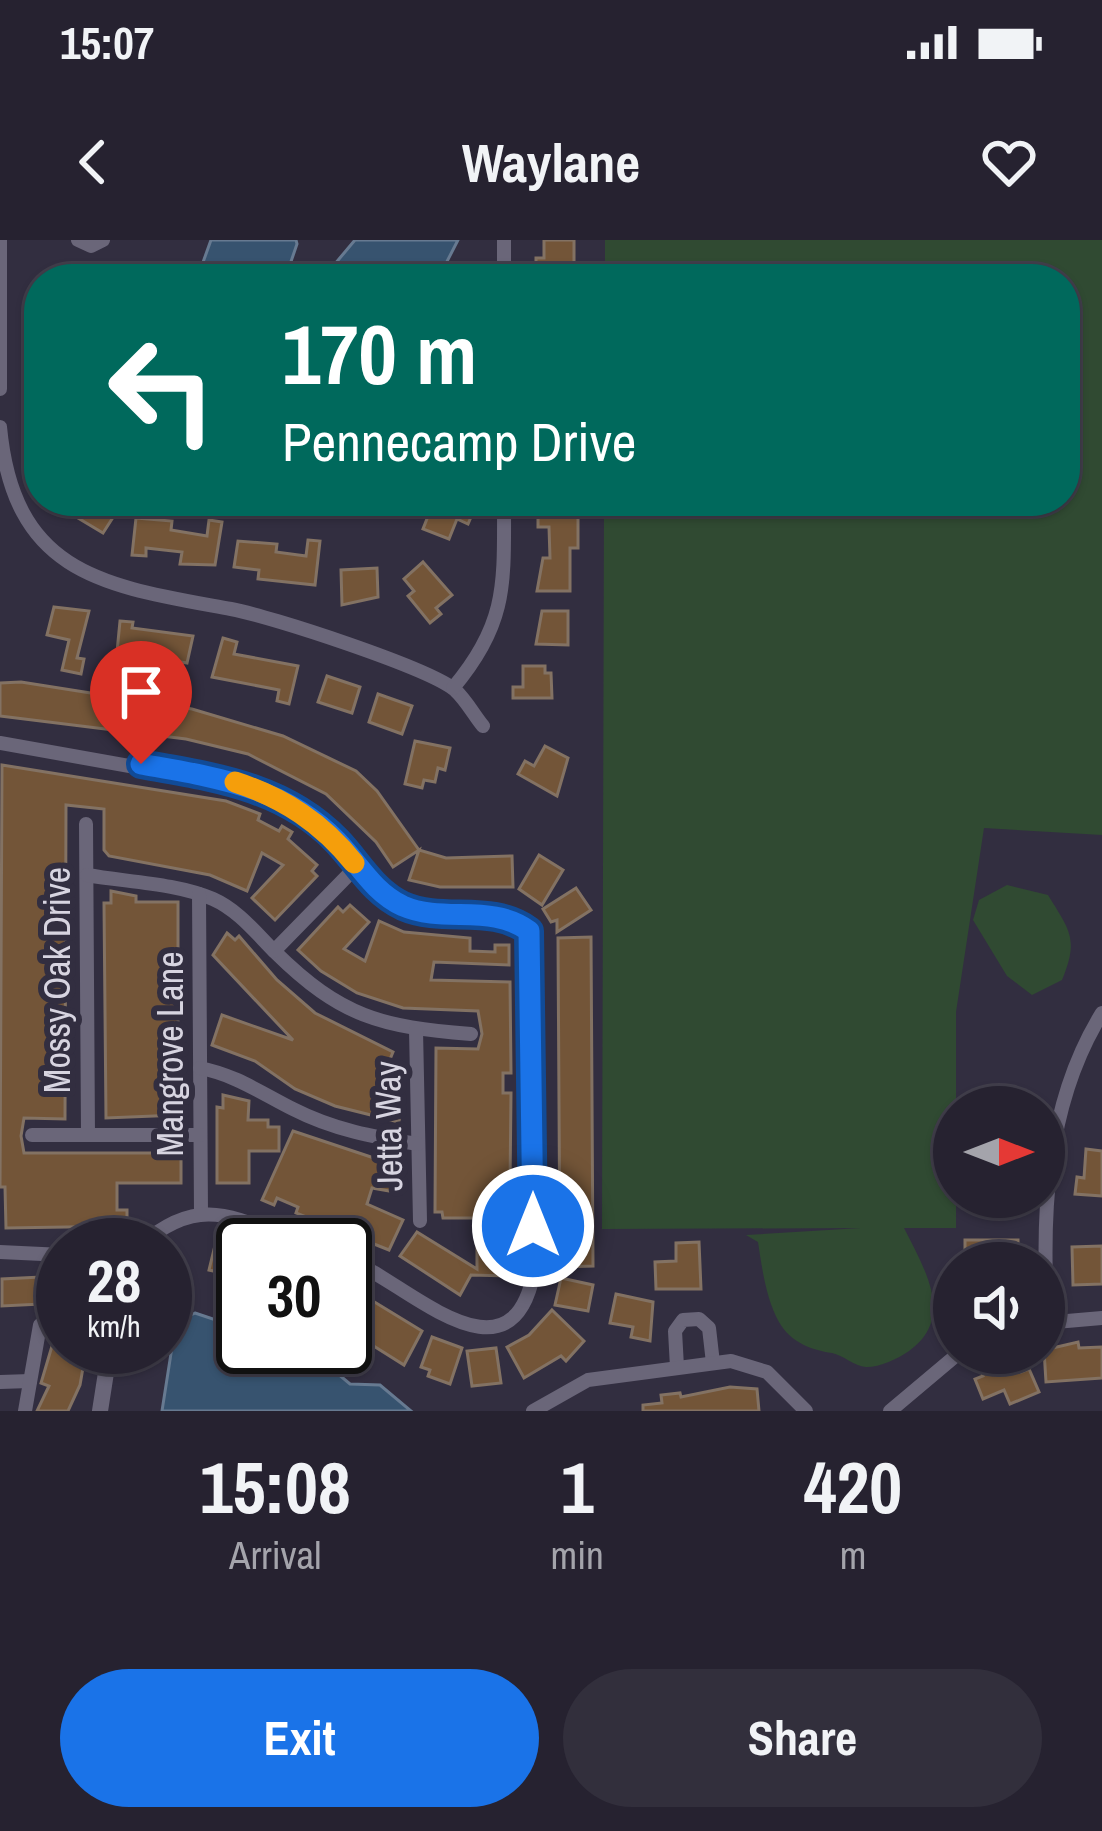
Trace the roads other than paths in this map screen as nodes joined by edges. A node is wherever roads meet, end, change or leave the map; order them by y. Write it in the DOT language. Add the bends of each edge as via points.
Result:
graph roads {
  1 [pos="0,240"];
  2 [pos="78,240"];
  3 [pos="103,240"];
  4 [pos="0,388"];
  5 [pos="0,428"];
  6 [pos="24,516"];
  7 [pos="24,516"];
  8 [pos="504,516"];
  9 [pos="453,688"];
  10 [pos="483,726"];
  11 [pos="0,743"];
  12 [pos="86,824"];
  13 [pos="357,866"];
  14 [pos="86,875"];
  15 [pos="199,895"];
  16 [pos="274,950"];
  17 [pos="1102,1013"];
  18 [pos="416,1030"];
  19 [pos="471,1034"];
  20 [pos="200,1068"];
  21 [pos="32,1135"];
  22 [pos="88,1135"];
  23 [pos="200,1135"];
  24 [pos="418,1144"];
  25 [pos="201,1214"];
  26 [pos="189,1218"];
  27 [pos="233,1218"];
  28 [pos="420,1221"];
  29 [pos="1046,1242"];
  30 [pos="0,1252"];
  31 [pos="36,1254"];
  32 [pos="372,1270"];
  33 [pos="1102,1318"];
  34 [pos="1065,1321"];
  35 [pos="36,1348"];
  36 [pos="713,1363"];
  37 [pos="677,1366"];
  38 [pos="106,1374"];
  39 [pos="934,1374"];
  40 [pos="0,1382"];
  41 [pos="30,1382"];
  42 [pos="25,1411"];
  43 [pos="100,1411"];
  44 [pos="533,1411"];
  45 [pos="806,1411"];
  46 [pos="890,1411"];
  1 -- 4 [label="street"];
  2 -- 3 [label="street"];
  5 -- 6 [label="street" via="4,467"];
  7 -- 9 [label="street" via="39,538 94,580 266,617"];
  8 -- 9 [label="street" via="504,594 495,626"];
  9 -- 10 [label="street"];
  11 -- 13 [label="street" via="253,788 287,801"];
  12 -- 14 [label="street, Mossy Oak Drive"];
  13 -- 16 [label="street"];
  13 -- 32 [label="street" via="410,909 496,915 529,931 529,1299 515,1316 479,1328 426,1307"];
  14 -- 15 [label="street"];
  14 -- 22 [label="street, Mossy Oak Drive"];
  15 -- 16 [label="street" via="240,916"];
  15 -- 20 [label="street, Mangrove Lane"];
  16 -- 18 [label="street" via="341,1007"];
  17 -- 29 [label="street" via="1055,1136"];
  18 -- 19 [label="street"];
  18 -- 24 [label="street, Jetta Way"];
  20 -- 23 [label="street, Mangrove Lane"];
  20 -- 24 [label="street" via="251,1083 350,1134"];
  21 -- 22 [label="street"];
  22 -- 23 [label="street"];
  23 -- 25 [label="street, Mangrove Lane"];
  24 -- 28 [label="street, Jetta Way"];
  25 -- 26 [label="street"];
  25 -- 27 [label="street"];
  30 -- 31 [label="street"];
  33 -- 34 [label="street"];
  35 -- 41 [label="street"];
  36 -- 37 [label="street"];
  36 -- 37 [label="street" via="709,1328 683,1320 675,1331"];
  36 -- 45 [label="street" via="756,1366"];
  37 -- 44 [label="street" via="588,1380"];
  38 -- 43 [label="street"];
  39 -- 46 [label="street"];
  40 -- 41 [label="street"];
  41 -- 42 [label="street"];
}
